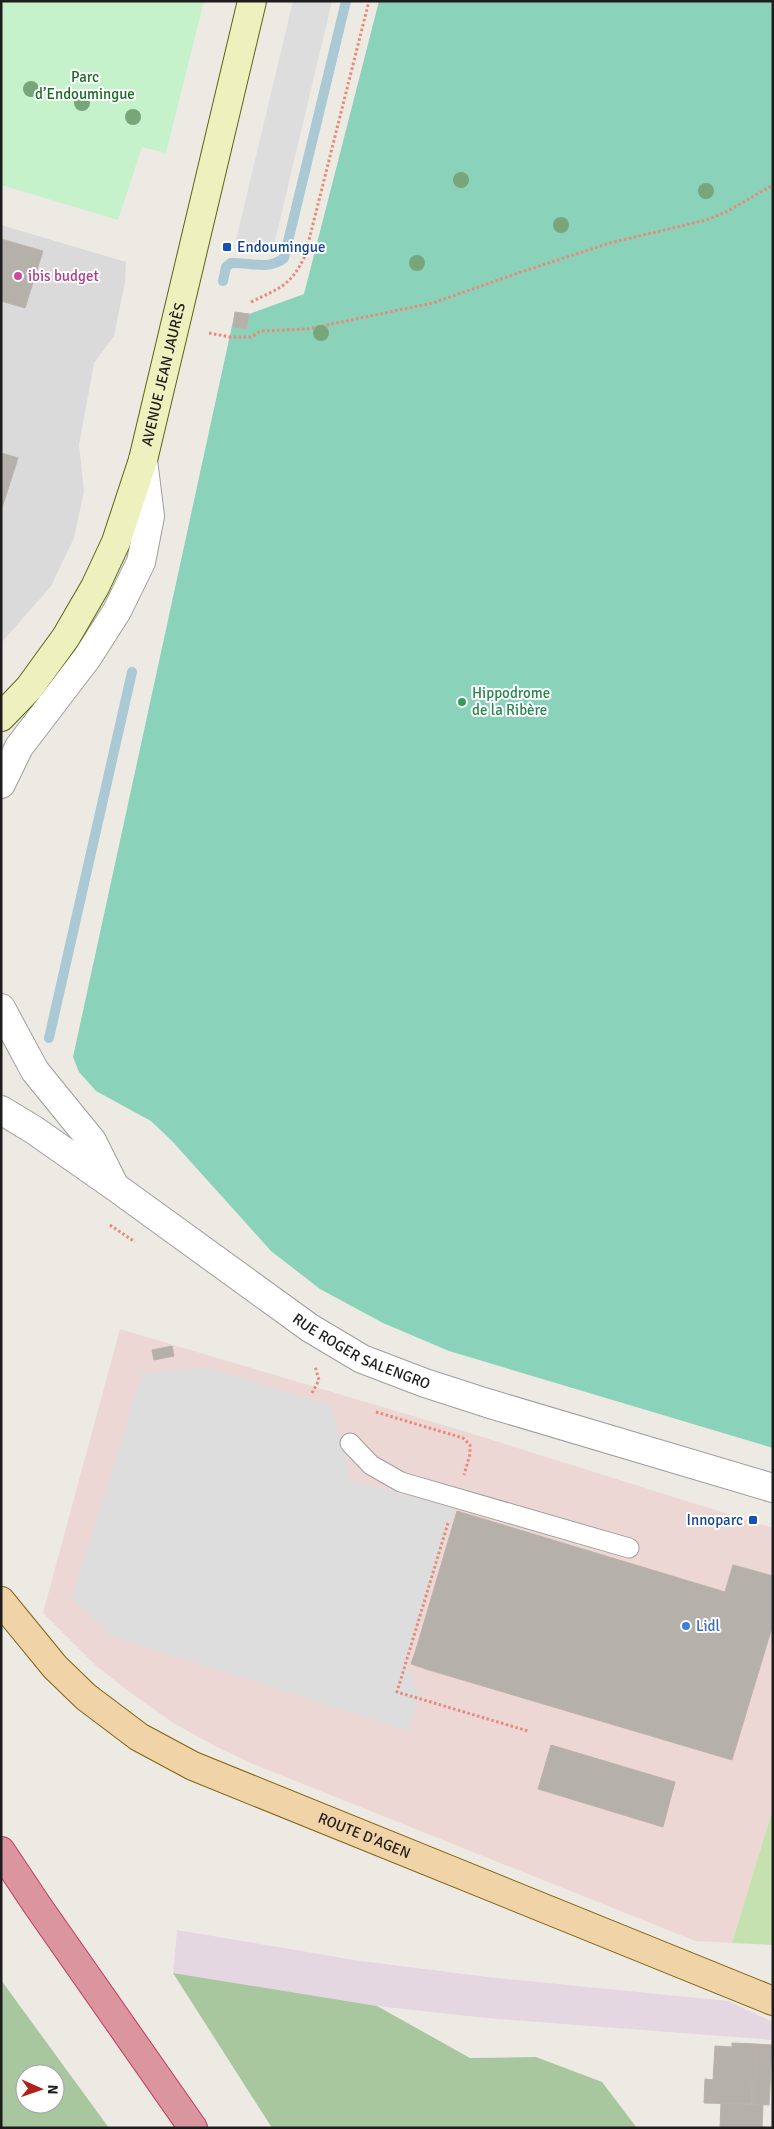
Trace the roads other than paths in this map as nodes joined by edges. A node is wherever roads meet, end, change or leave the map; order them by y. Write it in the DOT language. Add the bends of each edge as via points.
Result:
graph roads {
  1 [pos="252,1"];
  2 [pos="143,460"];
  3 [pos="1,717"];
  4 [pos="1,784"];
  5 [pos="1,1008"];
  6 [pos="1,1110"];
  7 [pos="114,1186"];
  8 [pos="350,1443"];
  9 [pos="773,1488"];
  10 [pos="629,1548"];
  11 [pos="1,1601"];
  12 [pos="1,1851"];
  13 [pos="773,2001"];
  14 [pos="193,2128"];
  1 -- 2 [label="street, AVENUE JEAN JAURÈS"];
  2 -- 3 [label="street, AVENUE JEAN JAURÈS" via="116,542 95,587 66,638 40,674"];
  2 -- 4 [label="street" via="150,516 141,562 117,611 87,658 19,747"];
  5 -- 7 [label="street" via="35,1071 92,1141"];
  6 -- 7 [label="street, RUE ROGER SALENGRO"];
  7 -- 9 [label="street, RUE ROGER SALENGRO" via="310,1328 362,1359 425,1383"];
  8 -- 10 [label="lane" via="371,1465 401,1482"];
  11 -- 13 [label="main road, ROUTE D'AGEN" via="55,1667 86,1697 139,1737 193,1766"];
  12 -- 14 [label="highway"];
}
